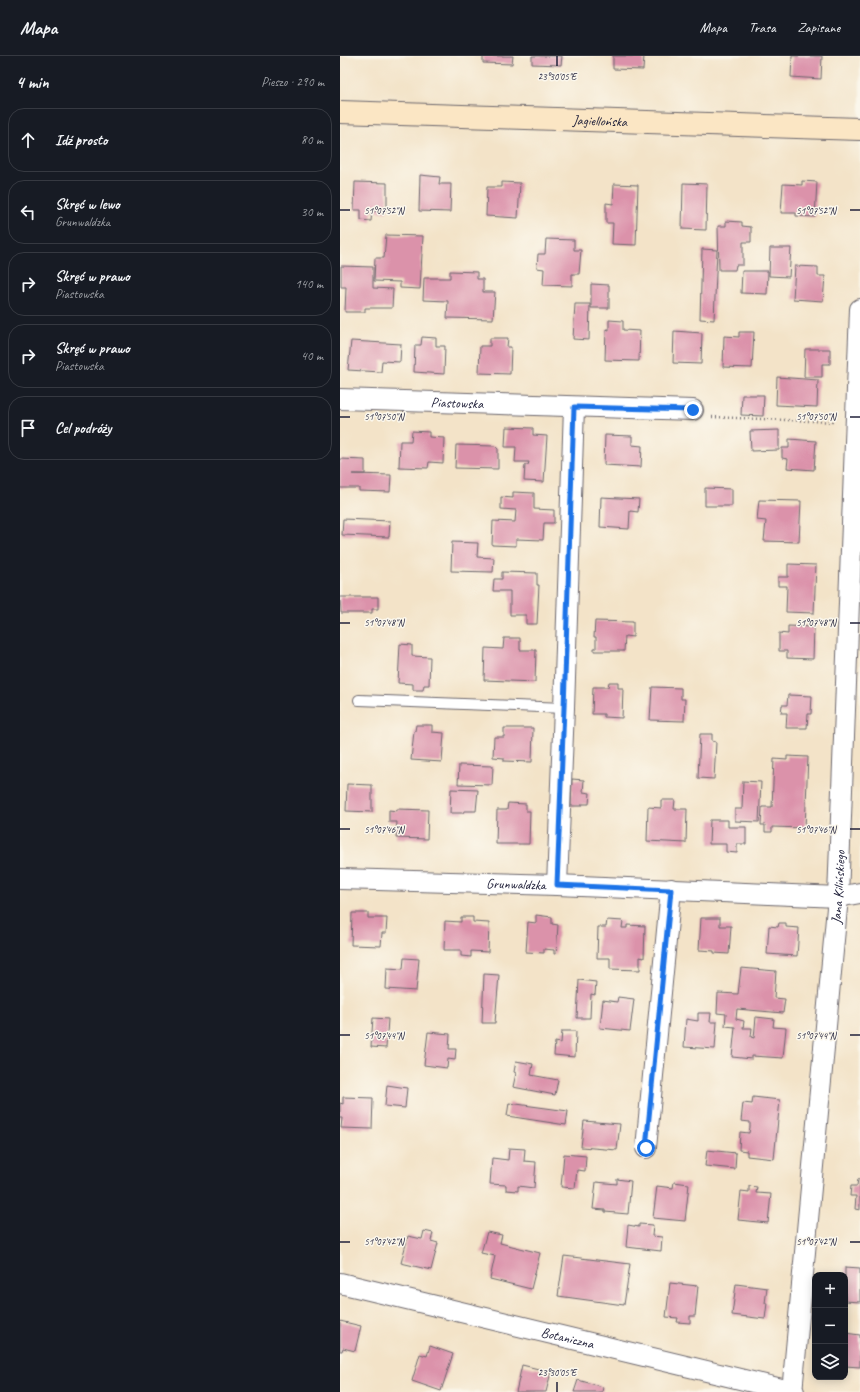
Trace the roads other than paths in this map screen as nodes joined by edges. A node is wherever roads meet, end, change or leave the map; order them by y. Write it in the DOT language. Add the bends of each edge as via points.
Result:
graph roads {
  1 [pos="340,112"];
  2 [pos="860,129"];
  3 [pos="860,309"];
  4 [pos="860,333"];
  5 [pos="340,398"];
  6 [pos="574,407"];
  7 [pos="693,410"];
  8 [pos="855,573"];
  9 [pos="359,700"];
  10 [pos="564,708"];
  11 [pos="340,879"];
  12 [pos="557,885"];
  13 [pos="671,890"];
  14 [pos="860,893"];
  15 [pos="838,896"];
  16 [pos="646,1148"];
  17 [pos="340,1283"];
  18 [pos="793,1392"];
  1 -- 2 [label="street, Jagiellońska"];
  3 -- 4 [label="street, Jana Kilińskiego"];
  4 -- 8 [label="street, Jana Kilińskiego"];
  5 -- 6 [label="street, Piastowska"];
  6 -- 7 [label="street, Piastowska"];
  6 -- 10 [label="street"];
  8 -- 15 [label="street, Jana Kilińskiego"];
  9 -- 10 [label="lane"];
  10 -- 12 [label="street"];
  11 -- 12 [label="street, Grunwaldzka"];
  12 -- 13 [label="street, Grunwaldzka"];
  13 -- 15 [label="street, Grunwaldzka"];
  13 -- 16 [label="street"];
  14 -- 15 [label="street, Grunwaldzka"];
  15 -- 18 [label="street, Jana Kilińskiego"];
  17 -- 18 [label="street, Botaniczna"];
}
